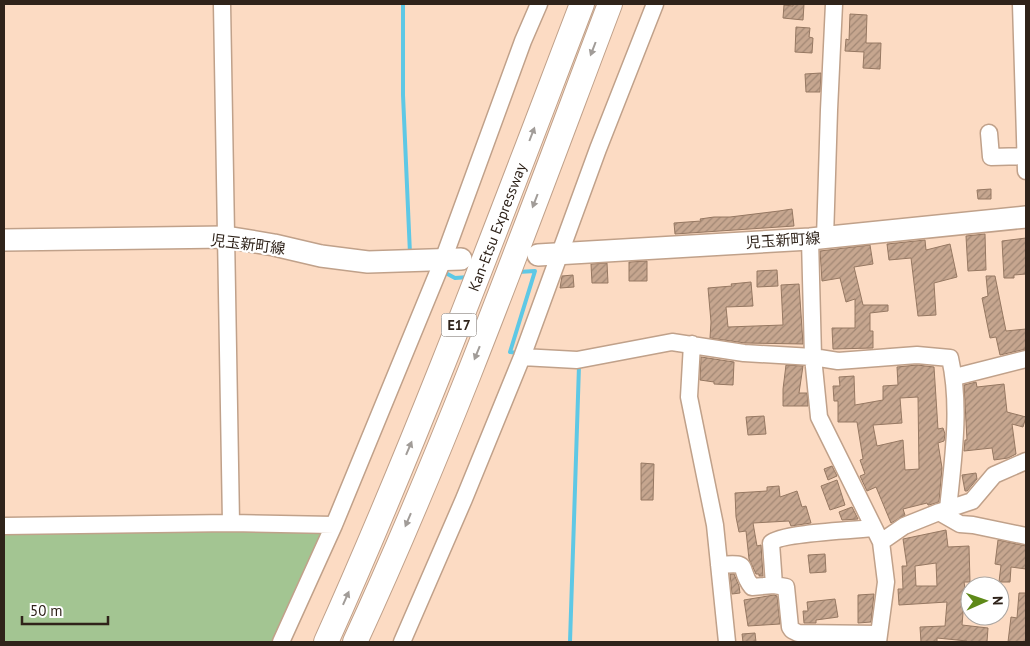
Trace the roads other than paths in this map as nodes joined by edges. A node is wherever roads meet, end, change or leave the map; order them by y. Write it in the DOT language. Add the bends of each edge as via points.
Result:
graph roads {
  1 [pos="222,4"];
  2 [pos="539,4"];
  3 [pos="582,4"];
  4 [pos="610,4"];
  5 [pos="655,4"];
  6 [pos="834,4"];
  7 [pos="1021,4"];
  8 [pos="989,133"];
  9 [pos="1025,163"];
  10 [pos="1026,216"];
  11 [pos="226,238"];
  12 [pos="817,238"];
  13 [pos="4,240"];
  14 [pos="549,254"];
  15 [pos="452,259"];
  16 [pos="692,344"];
  17 [pos="814,357"];
  18 [pos="522,358"];
  19 [pos="1026,359"];
  20 [pos="954,377"];
  21 [pos="1026,461"];
  22 [pos="943,510"];
  23 [pos="231,523"];
  24 [pos="334,524"];
  25 [pos="4,526"];
  26 [pos="878,535"];
  27 [pos="1026,536"];
  28 [pos="719,565"];
  29 [pos="774,585"];
  30 [pos="879,638"];
  31 [pos="281,642"];
  32 [pos="326,642"];
  33 [pos="355,642"];
  34 [pos="402,642"];
  35 [pos="727,642"];
  1 -- 11 [label="street"];
  2 -- 15 [label="street" via="523,41"];
  32 -- 3 [label="highway, Kan-Etsu Expressway / E17, one-way" via="382,516 459,326"];
  4 -- 33 [label="highway, Kan-Etsu Expressway / E17, one-way" via="484,335"];
  5 -- 14 [label="street"];
  6 -- 12 [label="street" via="829,110"];
  7 -- 9 [label="street"];
  8 -- 9 [label="street" via="991,157"];
  10 -- 12 [label="main road, 児玉新町線"];
  11 -- 13 [label="main road, 児玉新町線"];
  11 -- 15 [label="main road, 児玉新町線" via="368,262"];
  11 -- 23 [label="street"];
  12 -- 14 [label="main road, 児玉新町線"];
  12 -- 17 [label="street"];
  14 -- 18 [label="street"];
  15 -- 24 [label="street"];
  16 -- 17 [label="street" via="744,353"];
  16 -- 18 [label="street" via="672,342 577,360"];
  16 -- 28 [label="street" via="689,397 715,525"];
  17 -- 20 [label="street" via="838,361 917,355 950,358"];
  17 -- 26 [label="street" via="819,417"];
  18 -- 34 [label="street"];
  19 -- 20 [label="street"];
  20 -- 22 [label="street" via="955,450"];
  21 -- 22 [label="street" via="994,475 972,501"];
  22 -- 26 [label="street"];
  22 -- 27 [label="street" via="960,524"];
  23 -- 24 [label="street"];
  23 -- 25 [label="street"];
  24 -- 31 [label="street"];
  26 -- 29 [label="street" via="775,539 771,543"];
  26 -- 30 [label="street" via="886,582"];
  28 -- 29 [label="street" via="738,563 743,566 752,587"];
  28 -- 35 [label="street"];
  29 -- 30 [label="street" via="786,587 792,630"];
}
